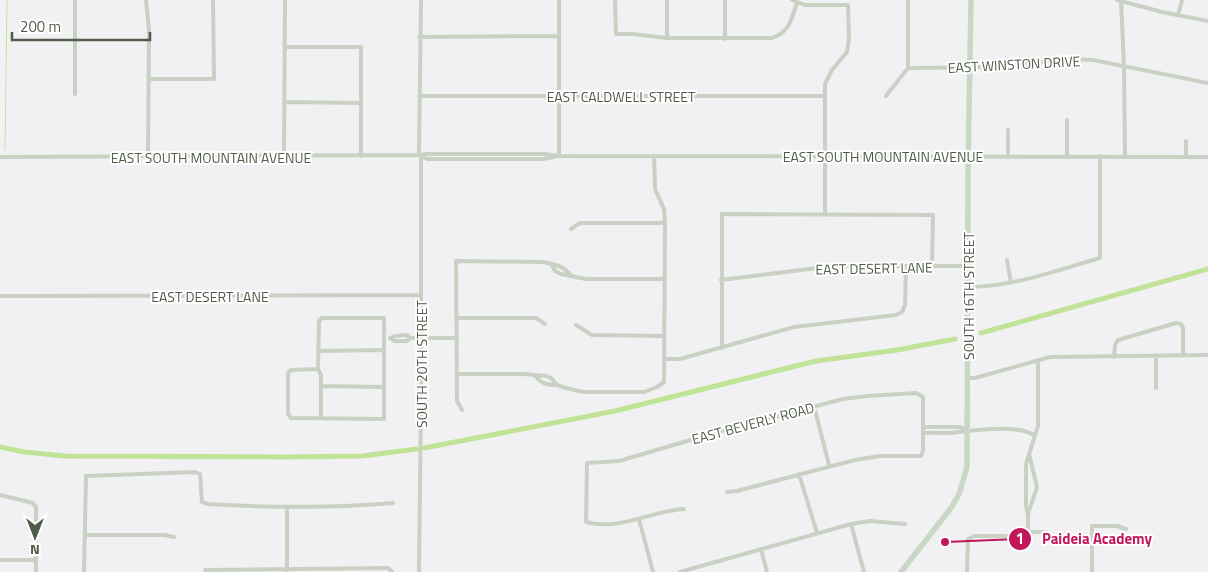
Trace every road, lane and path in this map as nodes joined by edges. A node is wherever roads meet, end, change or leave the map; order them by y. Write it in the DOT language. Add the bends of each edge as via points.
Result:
graph roads {
  1 [pos="76,0"];
  2 [pos="146,0"];
  3 [pos="213,0"];
  4 [pos="285,0"];
  5 [pos="421,0"];
  6 [pos="559,0"];
  7 [pos="667,0"];
  8 [pos="725,0"];
  9 [pos="792,0"];
  10 [pos="908,0"];
  11 [pos="971,0"];
  12 [pos="1120,0"];
  13 [pos="1182,0"];
  14 [pos="614,1"];
  15 [pos="797,3"];
  16 [pos="1178,15"];
  17 [pos="1208,20"];
  18 [pos="559,36"];
  19 [pos="419,37"];
  20 [pos="667,38"];
  21 [pos="724,39"];
  22 [pos="285,46"];
  23 [pos="1124,66"];
  24 [pos="970,67"];
  25 [pos="908,68"];
  26 [pos="149,79"];
  27 [pos="1208,83"];
  28 [pos="75,94"];
  29 [pos="419,96"];
  30 [pos="559,96"];
  31 [pos="824,96"];
  32 [pos="886,96"];
  33 [pos="285,102"];
  34 [pos="361,103"];
  35 [pos="1067,120"];
  36 [pos="1008,130"];
  37 [pos="1186,141"];
  38 [pos="420,155"];
  39 [pos="148,156"];
  40 [pos="361,156"];
  41 [pos="559,156"];
  42 [pos="654,156"];
  43 [pos="825,156"];
  44 [pos="968,156"];
  45 [pos="1008,156"];
  46 [pos="1067,156"];
  47 [pos="1100,156"];
  48 [pos="1125,156"];
  49 [pos="0,157"];
  50 [pos="284,157"];
  51 [pos="1186,157"];
  52 [pos="1208,157"];
  53 [pos="825,214"];
  54 [pos="665,222"];
  55 [pos="571,230"];
  56 [pos="1007,260"];
  57 [pos="932,266"];
  58 [pos="967,266"];
  59 [pos="906,267"];
  60 [pos="665,280"];
  61 [pos="722,280"];
  62 [pos="1011,283"];
  63 [pos="967,287"];
  64 [pos="421,295"];
  65 [pos="0,296"];
  66 [pos="457,318"];
  67 [pos="545,324"];
  68 [pos="576,325"];
  69 [pos="664,336"];
  70 [pos="384,338"];
  71 [pos="421,338"];
  72 [pos="457,338"];
  73 [pos="722,348"];
  74 [pos="384,350"];
  75 [pos="318,351"];
  76 [pos="1183,355"];
  77 [pos="1208,355"];
  78 [pos="1156,356"];
  79 [pos="1114,357"];
  80 [pos="665,359"];
  81 [pos="1038,360"];
  82 [pos="318,369"];
  83 [pos="457,374"];
  84 [pos="535,376"];
  85 [pos="967,378"];
  86 [pos="557,385"];
  87 [pos="321,386"];
  88 [pos="384,387"];
  89 [pos="1156,388"];
  90 [pos="814,406"];
  91 [pos="462,410"];
  92 [pos="321,418"];
  93 [pos="923,427"];
  94 [pos="968,430"];
  95 [pos="923,433"];
  96 [pos="1035,436"];
  97 [pos="1029,454"];
  98 [pos="829,466"];
  99 [pos="799,474"];
  100 [pos="727,492"];
  101 [pos="0,495"];
  102 [pos="393,503"];
  103 [pos="287,507"];
  104 [pos="684,509"];
  105 [pos="1028,516"];
  106 [pos="639,519"];
  107 [pos="851,524"];
  108 [pos="905,524"];
  109 [pos="1126,529"];
  110 [pos="1044,532"];
  111 [pos="817,533"];
  112 [pos="1028,534"];
  113 [pos="85,535"];
  114 [pos="174,537"];
  115 [pos="761,549"];
  116 [pos="0,560"];
  117 [pos="36,560"];
  118 [pos="205,570"];
  119 [pos="287,571"];
  120 [pos="392,571"];
  121 [pos="36,572"];
  122 [pos="84,572"];
  123 [pos="419,572"];
  124 [pos="653,572"];
  125 [pos="680,572"];
  126 [pos="768,572"];
  127 [pos="864,572"];
  128 [pos="901,572"];
  129 [pos="968,572"];
  130 [pos="1092,572"];
  1 -- 28 [label="street"];
  2 -- 26 [label="street"];
  3 -- 26 [label="street" via="214,78"];
  4 -- 22 [label="street"];
  5 -- 19 [label="street, SOUTH 20TH STREET"];
  6 -- 18 [label="street"];
  7 -- 20 [label="street"];
  8 -- 21 [label="street"];
  9 -- 15 [label="street"];
  10 -- 25 [label="street"];
  11 -- 24 [label="main road, SOUTH 16TH STREET"];
  12 -- 16 [label="street"];
  12 -- 23 [label="street"];
  13 -- 16 [label="street"];
  14 -- 20 [label="street" via="616,34"];
  15 -- 21 [label="street" via="790,24 780,36"];
  15 -- 31 [label="street" via="848,5 848,52 828,76"];
  16 -- 17 [label="street"];
  18 -- 19 [label="street"];
  18 -- 30 [label="street"];
  19 -- 29 [label="street, SOUTH 20TH STREET"];
  20 -- 21 [label="street"];
  22 -- 33 [label="street"];
  22 -- 34 [label="street" via="361,47"];
  23 -- 24 [label="street, EAST WINSTON DRIVE" via="1068,59"];
  23 -- 27 [label="street, EAST WINSTON DRIVE"];
  23 -- 48 [label="street"];
  24 -- 25 [label="street, EAST WINSTON DRIVE"];
  24 -- 44 [label="main road, SOUTH 16TH STREET"];
  25 -- 32 [label="street"];
  26 -- 39 [label="street"];
  29 -- 30 [label="street, EAST CALDWELL STREET"];
  29 -- 38 [label="street, SOUTH 20TH STREET"];
  30 -- 31 [label="street, EAST CALDWELL STREET"];
  30 -- 41 [label="street"];
  31 -- 43 [label="street"];
  33 -- 34 [label="street"];
  33 -- 50 [label="street"];
  34 -- 40 [label="street"];
  35 -- 46 [label="street"];
  36 -- 45 [label="street"];
  37 -- 51 [label="street"];
  38 -- 40 [label="street, EAST SOUTH MOUNTAIN AVENUE"];
  38 -- 41 [label="street, EAST SOUTH MOUNTAIN AVENUE" via="427,158 543,159"];
  38 -- 64 [label="street, SOUTH 20TH STREET"];
  39 -- 49 [label="street, EAST SOUTH MOUNTAIN AVENUE"];
  39 -- 50 [label="street, EAST SOUTH MOUNTAIN AVENUE"];
  40 -- 50 [label="street, EAST SOUTH MOUNTAIN AVENUE"];
  41 -- 42 [label="street, EAST SOUTH MOUNTAIN AVENUE"];
  42 -- 43 [label="street, EAST SOUTH MOUNTAIN AVENUE"];
  42 -- 54 [label="street" via="655,189 664,209"];
  43 -- 44 [label="street, EAST SOUTH MOUNTAIN AVENUE"];
  43 -- 53 [label="street"];
  44 -- 45 [label="street, EAST SOUTH MOUNTAIN AVENUE"];
  44 -- 58 [label="main road, SOUTH 16TH STREET"];
  45 -- 46 [label="street, EAST SOUTH MOUNTAIN AVENUE"];
  46 -- 47 [label="street, EAST SOUTH MOUNTAIN AVENUE"];
  47 -- 48 [label="street, EAST SOUTH MOUNTAIN AVENUE"];
  47 -- 62 [label="street" via="1100,258"];
  48 -- 51 [label="street, EAST SOUTH MOUNTAIN AVENUE"];
  51 -- 52 [label="street, EAST SOUTH MOUNTAIN AVENUE"];
  53 -- 57 [label="street" via="933,215"];
  53 -- 61 [label="street" via="722,214"];
  54 -- 55 [label="street" via="580,223"];
  54 -- 60 [label="street"];
  56 -- 62 [label="street"];
  57 -- 58 [label="street, EAST DESERT LANE"];
  57 -- 59 [label="street, EAST DESERT LANE"];
  58 -- 63 [label="main road, SOUTH 16TH STREET"];
  59 -- 61 [label="street, EAST DESERT LANE" via="833,266"];
  59 -- 73 [label="street" via="905,305 896,316 794,327"];
  60 -- 66 [label="street" via="586,279 571,275 558,264 540,262 456,261"];
  60 -- 69 [label="street"];
  61 -- 73 [label="street"];
  62 -- 63 [label="street"];
  63 -- 85 [label="main road, SOUTH 16TH STREET"];
  64 -- 65 [label="street, EAST DESERT LANE"];
  64 -- 71 [label="street, SOUTH 20TH STREET"];
  66 -- 67 [label="street" via="536,318"];
  66 -- 72 [label="street"];
  68 -- 69 [label="street" via="592,336"];
  69 -- 80 [label="street"];
  70 -- 71 [label="street" via="407,335"];
  70 -- 74 [label="street"];
  70 -- 75 [label="street" via="384,318 322,318 319,321"];
  71 -- 72 [label="street"];
  71 -- 123 [label="street, SOUTH 20TH STREET"];
  72 -- 83 [label="street"];
  73 -- 80 [label="street" via="680,359"];
  74 -- 75 [label="street"];
  74 -- 88 [label="street"];
  75 -- 82 [label="street"];
  76 -- 77 [label="street"];
  76 -- 78 [label="street"];
  76 -- 79 [label="street" via="1181,324 1176,323 1118,340"];
  78 -- 79 [label="street"];
  78 -- 89 [label="street"];
  79 -- 81 [label="street" via="1054,356"];
  80 -- 86 [label="street" via="664,382 644,392 583,392"];
  81 -- 85 [label="street"];
  81 -- 96 [label="street"];
  82 -- 87 [label="street"];
  82 -- 92 [label="street" via="291,370 288,373 288,414 291,418"];
  83 -- 84 [label="street"];
  83 -- 91 [label="street" via="457,401"];
  84 -- 86 [label="street" via="548,385"];
  84 -- 86 [label="street" via="551,378"];
  85 -- 94 [label="main road, SOUTH 16TH STREET"];
  87 -- 88 [label="street"];
  87 -- 92 [label="street"];
  88 -- 92 [label="street" via="384,419"];
  90 -- 93 [label="street, EAST BEVERLY ROAD" via="868,396 920,394 923,397"];
  90 -- 98 [label="street"];
  90 -- 106 [label="street, EAST BEVERLY ROAD" via="619,461 586,463 586,522 608,524"];
  93 -- 94 [label="street"];
  93 -- 95 [label="street"];
  94 -- 95 [label="street"];
  94 -- 96 [label="street" via="1016,430"];
  94 -- 128 [label="main road, SOUTH 16TH STREET" via="967,467 960,494"];
  95 -- 98 [label="street" via="920,456 880,456"];
  96 -- 97 [label="street"];
  97 -- 105 [label="street" via="1026,464"];
  97 -- 105 [label="street" via="1037,487"];
  98 -- 99 [label="street"];
  99 -- 100 [label="street"];
  99 -- 111 [label="street"];
  101 -- 117 [label="street" via="33,503 36,507"];
  102 -- 103 [label="street"];
  103 -- 113 [label="street" via="202,502 200,474 195,472 86,476"];
  103 -- 119 [label="street"];
  104 -- 106 [label="street"];
  105 -- 112 [label="street"];
  106 -- 124 [label="street"];
  107 -- 108 [label="street" via="870,521"];
  107 -- 111 [label="street"];
  107 -- 127 [label="street"];
  109 -- 130 [label="street" via="1092,526"];
  110 -- 112 [label="street"];
  111 -- 115 [label="street"];
  112 -- 129 [label="street" via="968,539"];
  113 -- 114 [label="street"];
  113 -- 122 [label="street"];
  115 -- 125 [label="street"];
  115 -- 126 [label="street"];
  116 -- 117 [label="street"];
  117 -- 121 [label="street"];
  118 -- 119 [label="street"];
  119 -- 120 [label="street" via="388,568"];
}
